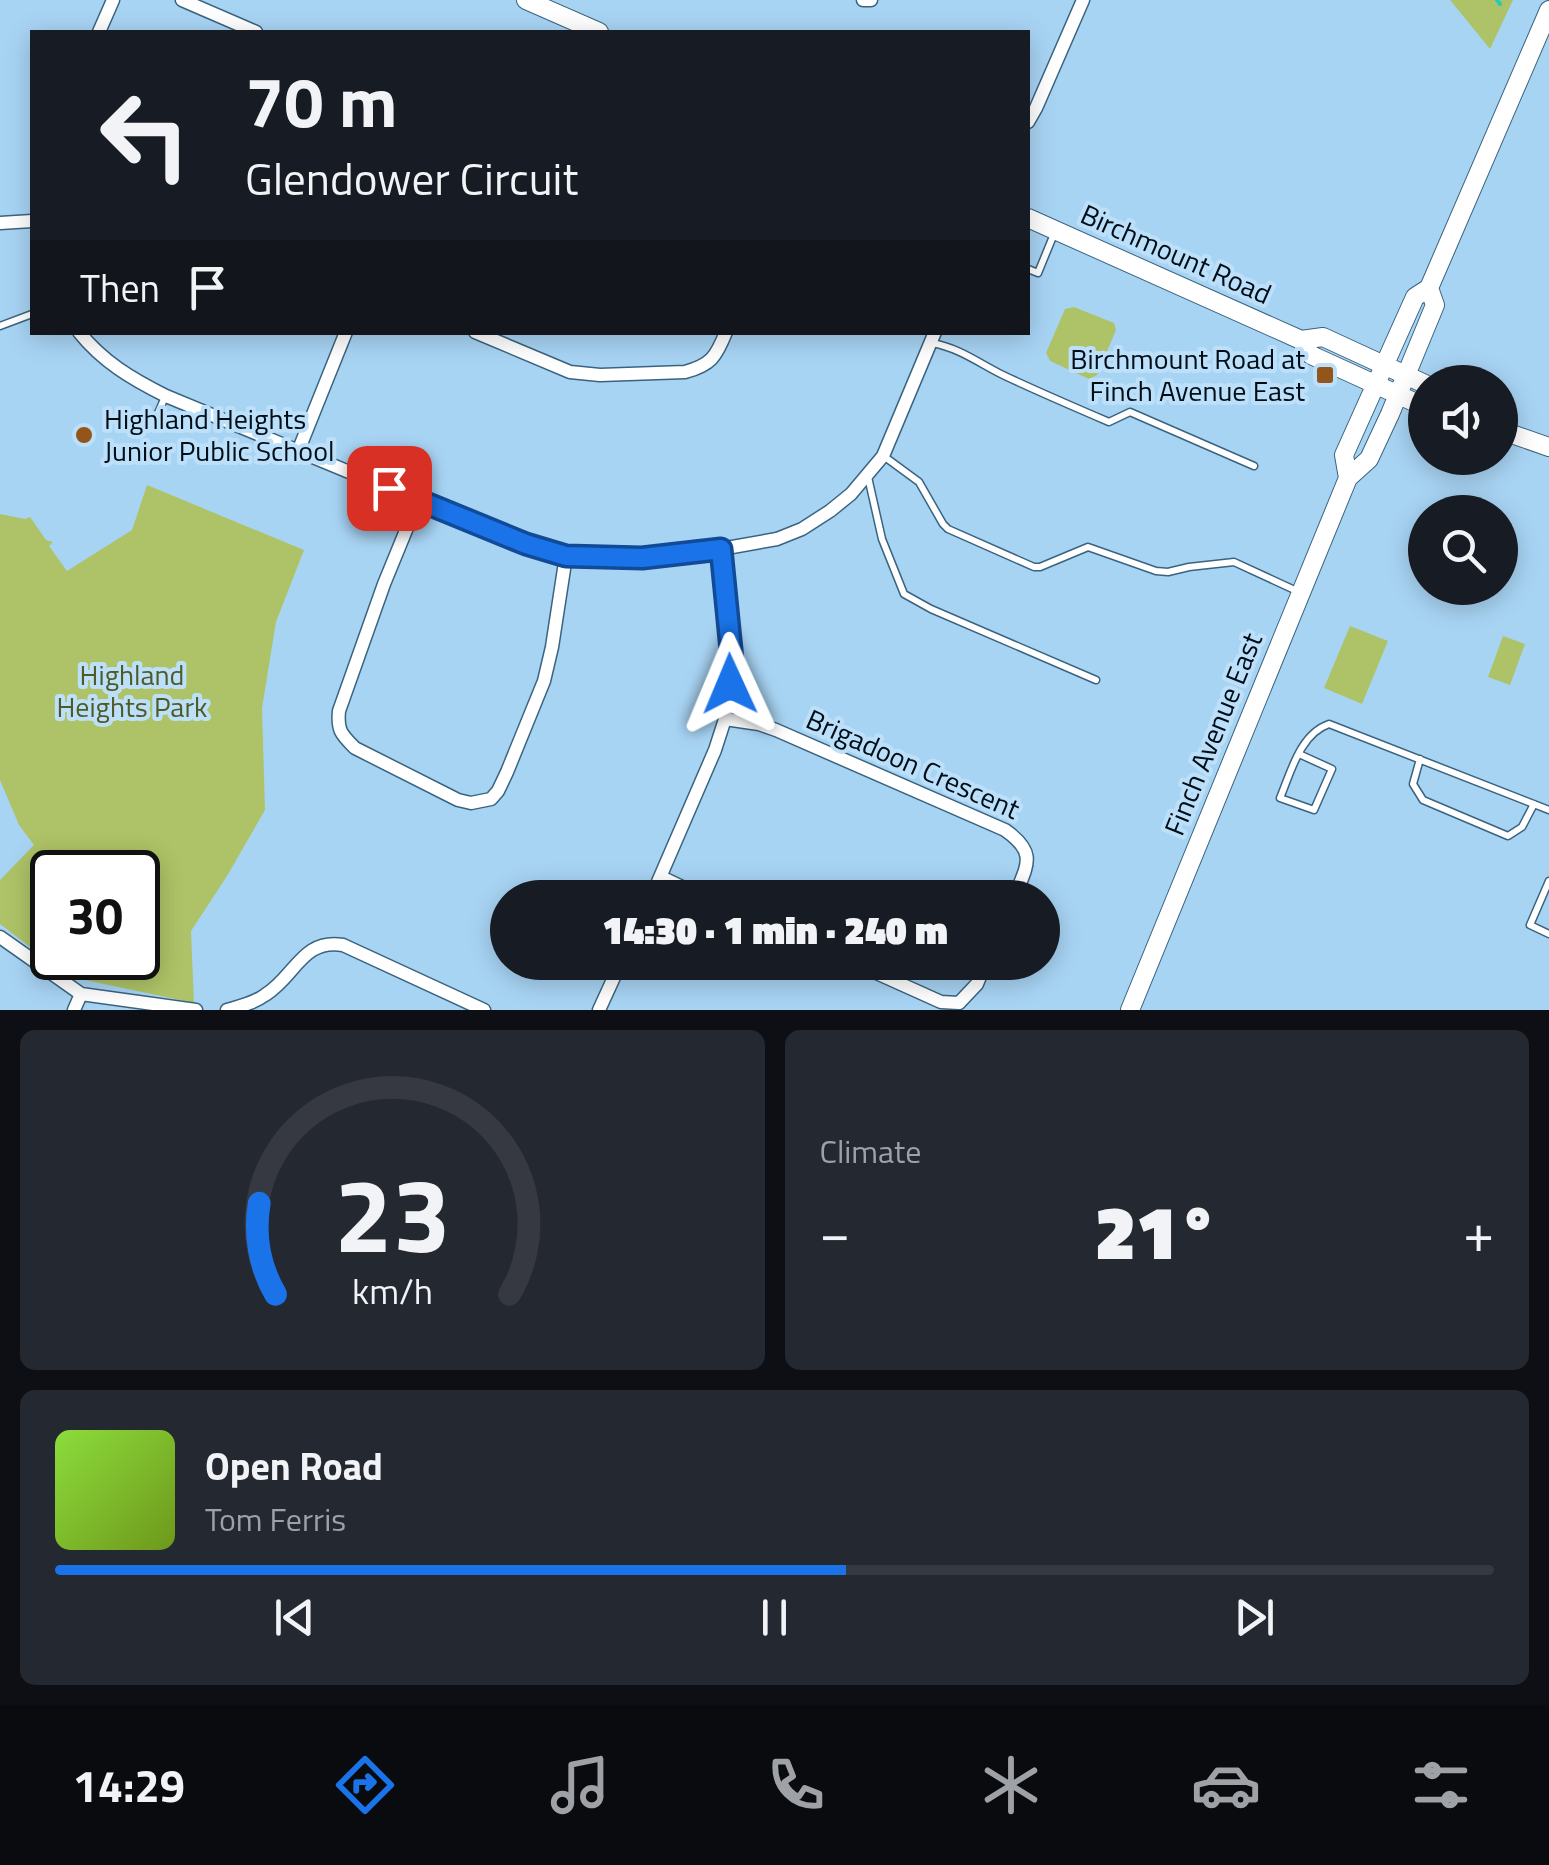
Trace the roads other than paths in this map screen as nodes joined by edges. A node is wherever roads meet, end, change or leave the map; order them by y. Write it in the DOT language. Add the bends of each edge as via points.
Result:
graph roads {
  1 [pos="114,0"];
  2 [pos="182,0"];
  3 [pos="526,0"];
  4 [pos="863,0"];
  5 [pos="872,0"];
  6 [pos="1083,0"];
  7 [pos="1549,10"];
  8 [pos="100,30"];
  9 [pos="251,30"];
  10 [pos="594,30"];
  11 [pos="1030,118"];
  12 [pos="1030,219"];
  13 [pos="30,221"];
  14 [pos="0,223"];
  15 [pos="1056,230"];
  16 [pos="1030,270"];
  17 [pos="1429,288"];
  18 [pos="30,315"];
  19 [pos="0,326"];
  20 [pos="82,335"];
  21 [pos="345,335"];
  22 [pos="482,335"];
  23 [pos="725,335"];
  24 [pos="933,338"];
  25 [pos="1302,340"];
  26 [pos="1384,365"];
  27 [pos="1406,375"];
  28 [pos="1376,384"];
  29 [pos="1398,395"];
  30 [pos="166,396"];
  31 [pos="1408,399"];
  32 [pos="155,420"];
  33 [pos="1518,436"];
  34 [pos="1549,447"];
  35 [pos="298,450"];
  36 [pos="884,456"];
  37 [pos="1254,466"];
  38 [pos="868,476"];
  39 [pos="1348,478"];
  40 [pos="418,501"];
  41 [pos="721,549"];
  42 [pos="566,556"];
  43 [pos="1300,592"];
  44 [pos="1096,680"];
  45 [pos="725,719"];
  46 [pos="1299,754"];
  47 [pos="1420,759"];
  48 [pos="1534,804"];
  49 [pos="1549,810"];
  50 [pos="660,877"];
  51 [pos="659,880"];
  52 [pos="666,880"];
  53 [pos="1021,880"];
  54 [pos="1549,881"];
  55 [pos="1549,934"];
  56 [pos="0,937"];
  57 [pos="613,980"];
  58 [pos="892,980"];
  59 [pos="979,980"];
  60 [pos="81,994"];
  61 [pos="74,1010"];
  62 [pos="196,1010"];
  63 [pos="228,1010"];
  64 [pos="484,1010"];
  65 [pos="599,1010"];
  66 [pos="1130,1010"];
  1 -- 8 [label="street"];
  2 -- 9 [label="street"];
  3 -- 10 [label="main road"];
  4 -- 5 [label="street"];
  6 -- 11 [label="street"];
  7 -- 17 [label="main road, Finch Avenue East"];
  12 -- 15 [label="main road, Birchmount Road"];
  13 -- 14 [label="street"];
  15 -- 16 [label="lane" via="1038,273"];
  15 -- 25 [label="main road, Birchmount Road"];
  17 -- 26 [label="main road, Finch Avenue East" via="1414,297"];
  17 -- 27 [label="main road, Finch Avenue East" via="1435,305"];
  18 -- 19 [label="lane"];
  20 -- 30 [label="street" via="118,370"];
  21 -- 35 [label="street"];
  22 -- 23 [label="street" via="570,372 600,375 698,368 708,364"];
  24 -- 36 [label="street"];
  24 -- 37 [label="lane" via="1109,422 1130,412"];
  25 -- 26 [label="main road, Birchmount Road" via="1323,337"];
  25 -- 28 [label="main road, Birchmount Road" via="1312,354"];
  26 -- 27 [label="main road, Birchmount Road"];
  26 -- 28 [label="main road, Finch Avenue East"];
  27 -- 29 [label="main road, Finch Avenue East"];
  28 -- 29 [label="main road, Birchmount Road"];
  28 -- 39 [label="main road, Finch Avenue East" via="1344,455"];
  29 -- 31 [label="main road, Birchmount Road"];
  29 -- 39 [label="main road, Finch Avenue East" via="1369,459"];
  30 -- 32 [label="lane"];
  30 -- 35 [label="street"];
  33 -- 34 [label="main road"];
  35 -- 40 [label="street"];
  36 -- 38 [label="street"];
  36 -- 43 [label="lane" via="919,482 948,529 1034,567 1088,548 1156,571 1234,562"];
  38 -- 41 [label="street" via="802,529"];
  38 -- 44 [label="lane" via="904,594"];
  39 -- 43 [label="main road, Finch Avenue East"];
  40 -- 42 [label="street"];
  40 -- 42 [label="street" via="338,722 355,748 458,800 491,800 508,772 544,680"];
  41 -- 42 [label="street" via="642,558"];
  41 -- 45 [label="street" via="732,660"];
  43 -- 66 [label="main road, Finch Avenue East"];
  45 -- 50 [label="street"];
  45 -- 53 [label="street, Brigadoon Crescent" via="776,730 1005,830 1023,842 1027,854"];
  46 -- 46 [label="lane" via="1280,798 1314,810 1332,769"];
  46 -- 47 [label="lane" via="1315,729 1329,724"];
  47 -- 48 [label="lane"];
  47 -- 48 [label="lane" via="1413,784 1424,800 1508,836 1522,827"];
  48 -- 49 [label="lane"];
  50 -- 51 [label="street"];
  50 -- 52 [label="street"];
  54 -- 55 [label="lane" via="1530,925"];
  56 -- 60 [label="street"];
  57 -- 65 [label="street"];
  58 -- 59 [label="street" via="941,1002 959,1002"];
  60 -- 61 [label="street"];
  60 -- 62 [label="street"];
  63 -- 64 [label="street" via="267,994 308,951 331,943"];
}
